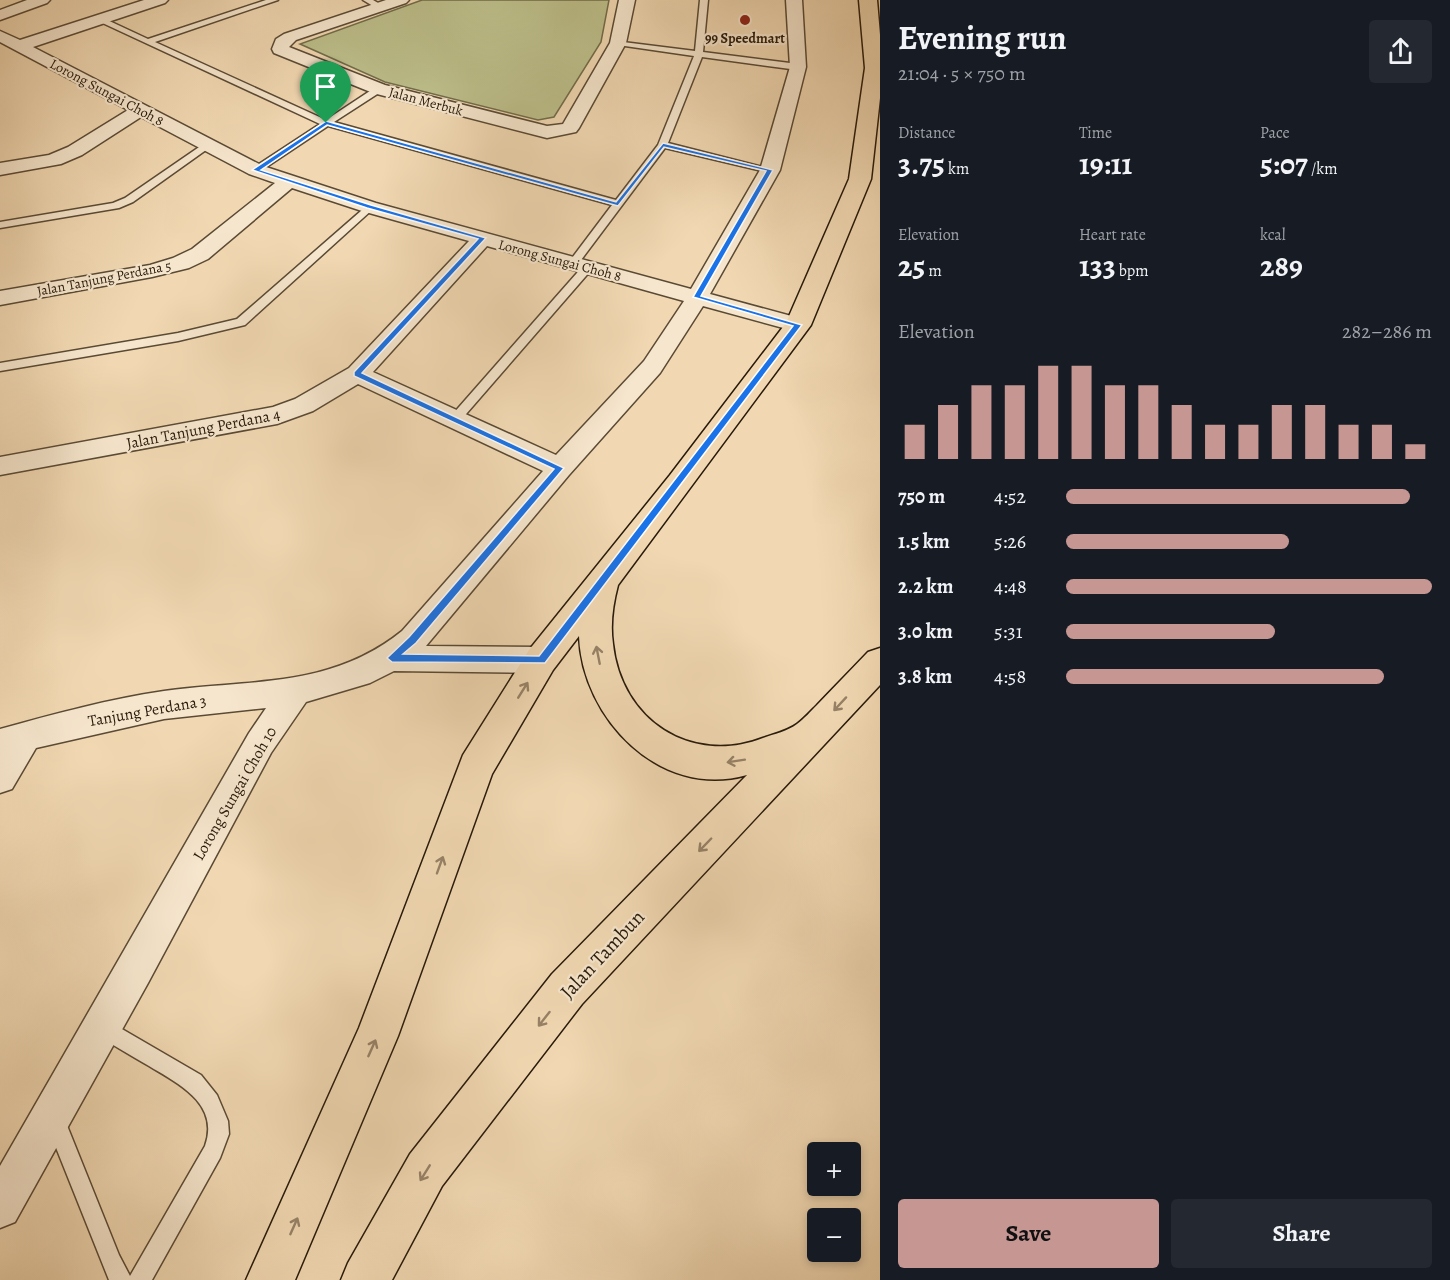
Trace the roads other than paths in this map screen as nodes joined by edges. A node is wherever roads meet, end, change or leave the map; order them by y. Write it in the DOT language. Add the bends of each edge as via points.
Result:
graph roads {
  1 [pos="42,0"];
  2 [pos="274,0"];
  3 [pos="401,0"];
  4 [pos="627,0"];
  5 [pos="704,0"];
  6 [pos="794,0"];
  7 [pos="150,1"];
  8 [pos="374,4"];
  9 [pos="873,4"];
  10 [pos="0,15"];
  11 [pos="100,20"];
  12 [pos="0,36"];
  13 [pos="147,42"];
  14 [pos="618,43"];
  15 [pos="18,46"];
  16 [pos="699,53"];
  17 [pos="798,67"];
  18 [pos="379,89"];
  19 [pos="140,110"];
  20 [pos="326,123"];
  21 [pos="208,145"];
  22 [pos="663,145"];
  23 [pos="0,169"];
  24 [pos="256,170"];
  25 [pos="770,170"];
  26 [pos="288,182"];
  27 [pos="618,204"];
  28 [pos="369,207"];
  29 [pos="0,225"];
  30 [pos="483,238"];
  31 [pos="581,265"];
  32 [pos="697,297"];
  33 [pos="0,298"];
  34 [pos="798,325"];
  35 [pos="0,367"];
  36 [pos="357,374"];
  37 [pos="456,418"];
  38 [pos="0,466"];
  39 [pos="560,468"];
  40 [pos="604,579"];
  41 [pos="392,658"];
  42 [pos="542,660"];
  43 [pos="880,662"];
  44 [pos="296,692"];
  45 [pos="811,735"];
  46 [pos="13,739"];
  47 [pos="0,778"];
  48 [pos="103,1028"];
  49 [pos="53,1114"];
  50 [pos="0,1207"];
  51 [pos="121,1280"];
  52 [pos="140,1280"];
  53 [pos="270,1280"];
  54 [pos="365,1280"];
  1 -- 10 [label="street"];
  2 -- 13 [label="lane"];
  3 -- 8 [label="street, Jalan Merbuk"];
  4 -- 14 [label="street, Jalan Merbuk"];
  5 -- 16 [label="lane"];
  6 -- 17 [label="street"];
  7 -- 11 [label="street"];
  8 -- 18 [label="street, Jalan Merbuk" via="290,37 279,46"];
  9 -- 34 [label="main road" via="874,68 860,179"];
  11 -- 13 [label="lane"];
  11 -- 15 [label="street"];
  12 -- 15 [label="street, Lorong Sungai Choh 8"];
  13 -- 20 [label="lane"];
  14 -- 16 [label="lane"];
  14 -- 18 [label="street, Jalan Merbuk" via="570,128 563,130 538,131"];
  15 -- 19 [label="street, Lorong Sungai Choh 8"];
  16 -- 17 [label="lane"];
  16 -- 22 [label="lane"];
  17 -- 25 [label="street"];
  18 -- 20 [label="lane"];
  19 -- 21 [label="street, Lorong Sungai Choh 8"];
  19 -- 23 [label="street" via="65,156"];
  20 -- 24 [label="lane"];
  20 -- 27 [label="lane"];
  21 -- 24 [label="street, Lorong Sungai Choh 8"];
  21 -- 29 [label="lane" via="115,206"];
  22 -- 25 [label="lane"];
  22 -- 27 [label="lane"];
  24 -- 26 [label="street, Lorong Sungai Choh 8"];
  25 -- 32 [label="street"];
  26 -- 28 [label="street, Lorong Sungai Choh 8"];
  26 -- 33 [label="street, Jalan Tanjung Perdana 5" via="200,255 181,263"];
  27 -- 31 [label="lane"];
  28 -- 30 [label="street, Lorong Sungai Choh 8"];
  28 -- 35 [label="lane" via="241,322 178,337"];
  30 -- 31 [label="street, Lorong Sungai Choh 8"];
  30 -- 36 [label="street, Jalan Tanjung Perdana 4"];
  31 -- 32 [label="street, Lorong Sungai Choh 8"];
  31 -- 37 [label="lane"];
  32 -- 34 [label="street, Lorong Sungai Choh 8"];
  32 -- 39 [label="street" via="652,368"];
  34 -- 40 [label="main road"];
  36 -- 37 [label="street"];
  36 -- 38 [label="street, Jalan Tanjung Perdana 4" via="304,405 277,415"];
  37 -- 39 [label="street"];
  39 -- 41 [label="street" via="413,640"];
  40 -- 42 [label="main road"];
  45 -- 40 [label="main road, one-way" via="744,761 723,763 695,762 648,739 624,718 606,687 596,651 596,621"];
  41 -- 42 [label="street"];
  41 -- 44 [label="street" via="359,674"];
  53 -- 42 [label="main road, one-way" via="377,1036 476,766"];
  43 -- 45 [label="main road, Jalan Tambun, one-way"];
  44 -- 46 [label="street, Tanjung Perdana 3" via="164,705"];
  44 -- 48 [label="street, Lorong Sungai Choh 10" via="260,743"];
  45 -- 54 [label="main road, Jalan Tambun, one-way" via="567,989 426,1170"];
  46 -- 47 [label="street"];
  48 -- 49 [label="street, Lorong Sungai Choh 10"];
  48 -- 52 [label="lane" via="194,1082 210,1102 218,1121 219,1134 213,1151"];
  49 -- 50 [label="street, Lorong Sungai Choh 10"];
  49 -- 51 [label="lane"];
}
